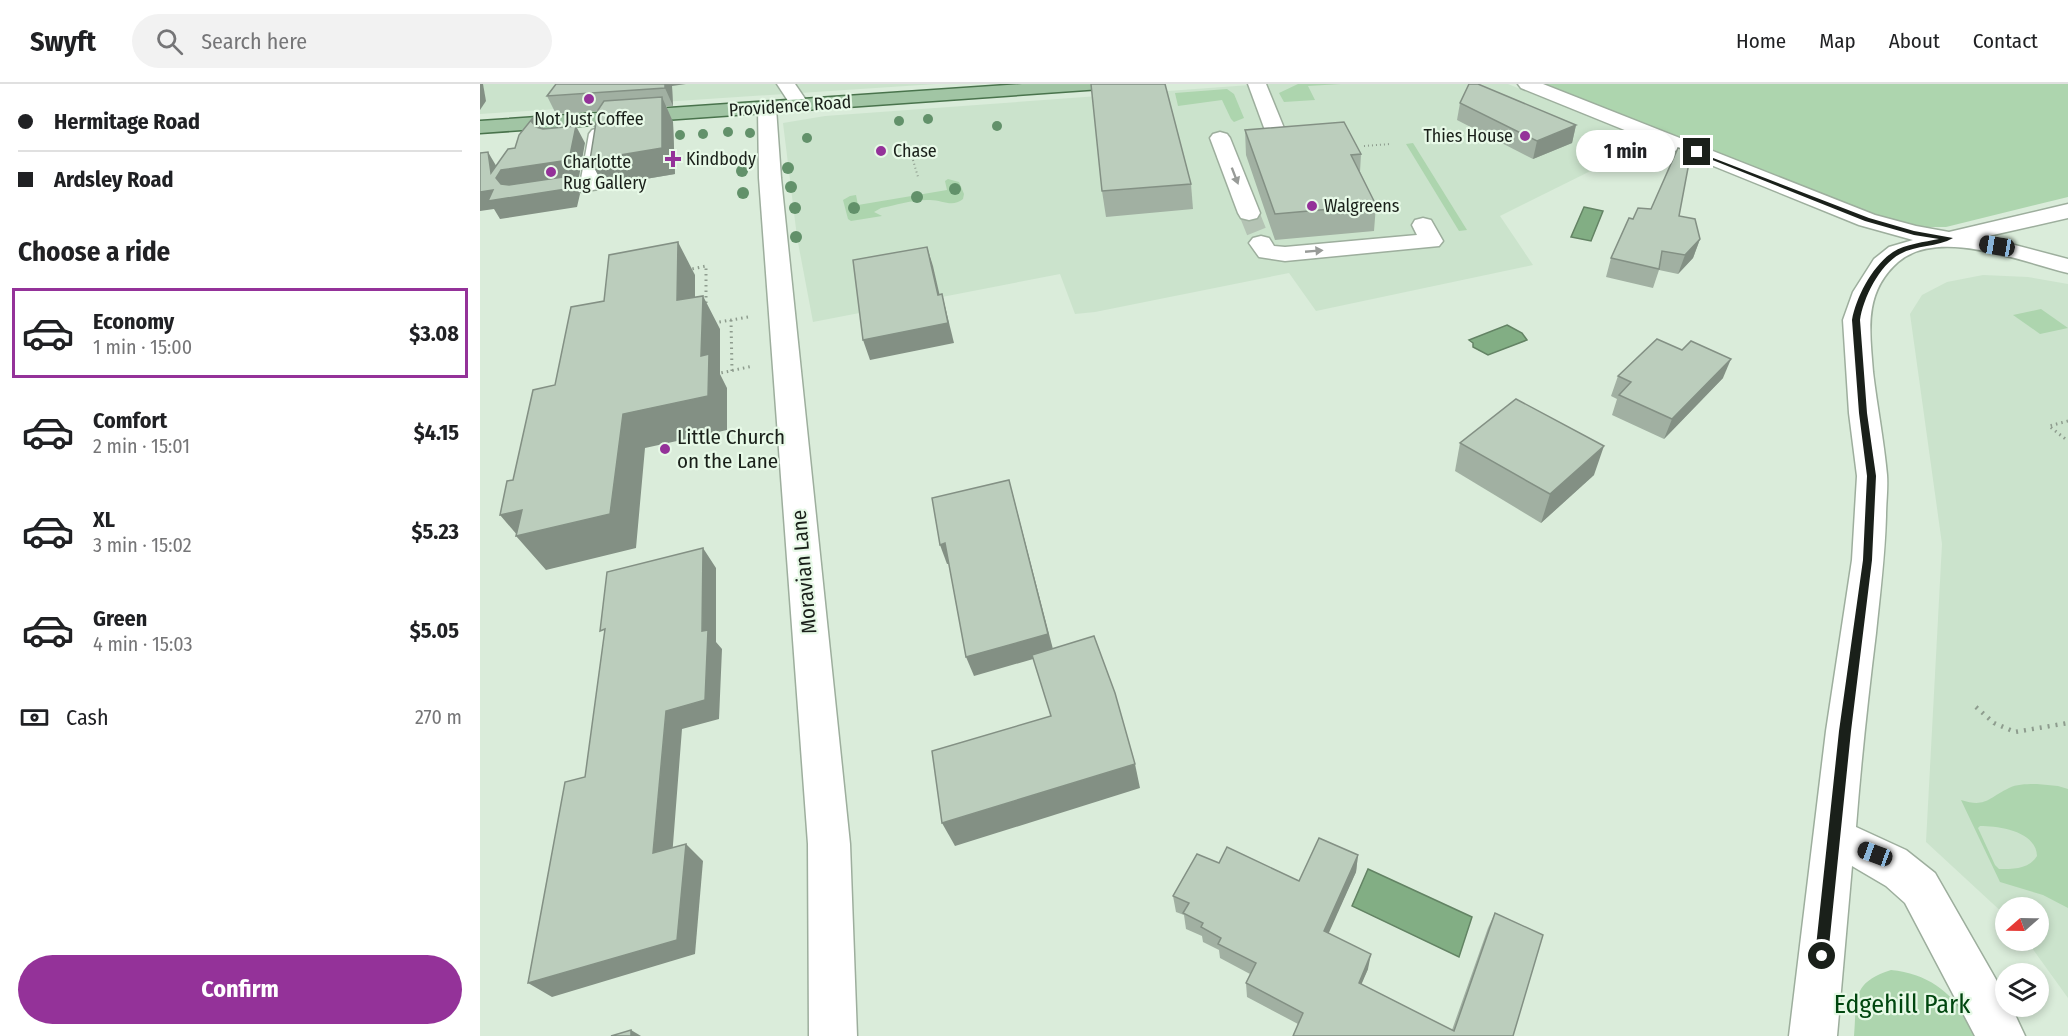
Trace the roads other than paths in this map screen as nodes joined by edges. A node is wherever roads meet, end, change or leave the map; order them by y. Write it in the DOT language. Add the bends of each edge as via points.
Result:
graph roads {
  1 [pos="1101,84"];
  2 [pos="1257,84"];
  3 [pos="1527,84"];
  4 [pos="776,96"];
  5 [pos="801,106"];
  6 [pos="564,122"];
  7 [pos="604,126"];
  8 [pos="480,127"];
  9 [pos="1276,133"];
  10 [pos="1220,138"];
  11 [pos="520,195"];
  12 [pos="2068,211"];
  13 [pos="1250,213"];
  14 [pos="1423,225"];
  15 [pos="1950,238"];
  16 [pos="1261,243"];
  17 [pos="2068,266"];
  18 [pos="1834,839"];
  19 [pos="832,1036"];
  20 [pos="1813,1036"];
  21 [pos="2001,1036"];
  1 -- 5 [label="main road, Providence Road"];
  2 -- 9 [label="street"];
  3 -- 15 [label="street" via="1867,220"];
  4 -- 5 [label="main road, Providence Road"];
  4 -- 5 [label="street"];
  4 -- 7 [label="main road, Providence Road"];
  4 -- 19 [label="street, Moravian Lane" via="770,178 829,844"];
  6 -- 7 [label="street" via="553,138"];
  6 -- 8 [label="main road"];
  7 -- 11 [label="street" via="591,184"];
  10 -- 13 [label="street, one-way"];
  12 -- 15 [label="street"];
  16 -- 14 [label="street, one-way" via="1267,252 1285,254 1431,241"];
  15 -- 17 [label="street" via="1997,246"];
  15 -- 18 [label="street" via="1897,252 1882,265 1858,306 1860,376 1871,486 1868,560"];
  18 -- 20 [label="street"];
  18 -- 21 [label="street" via="1875,854 1907,874 1920,888"];
}
